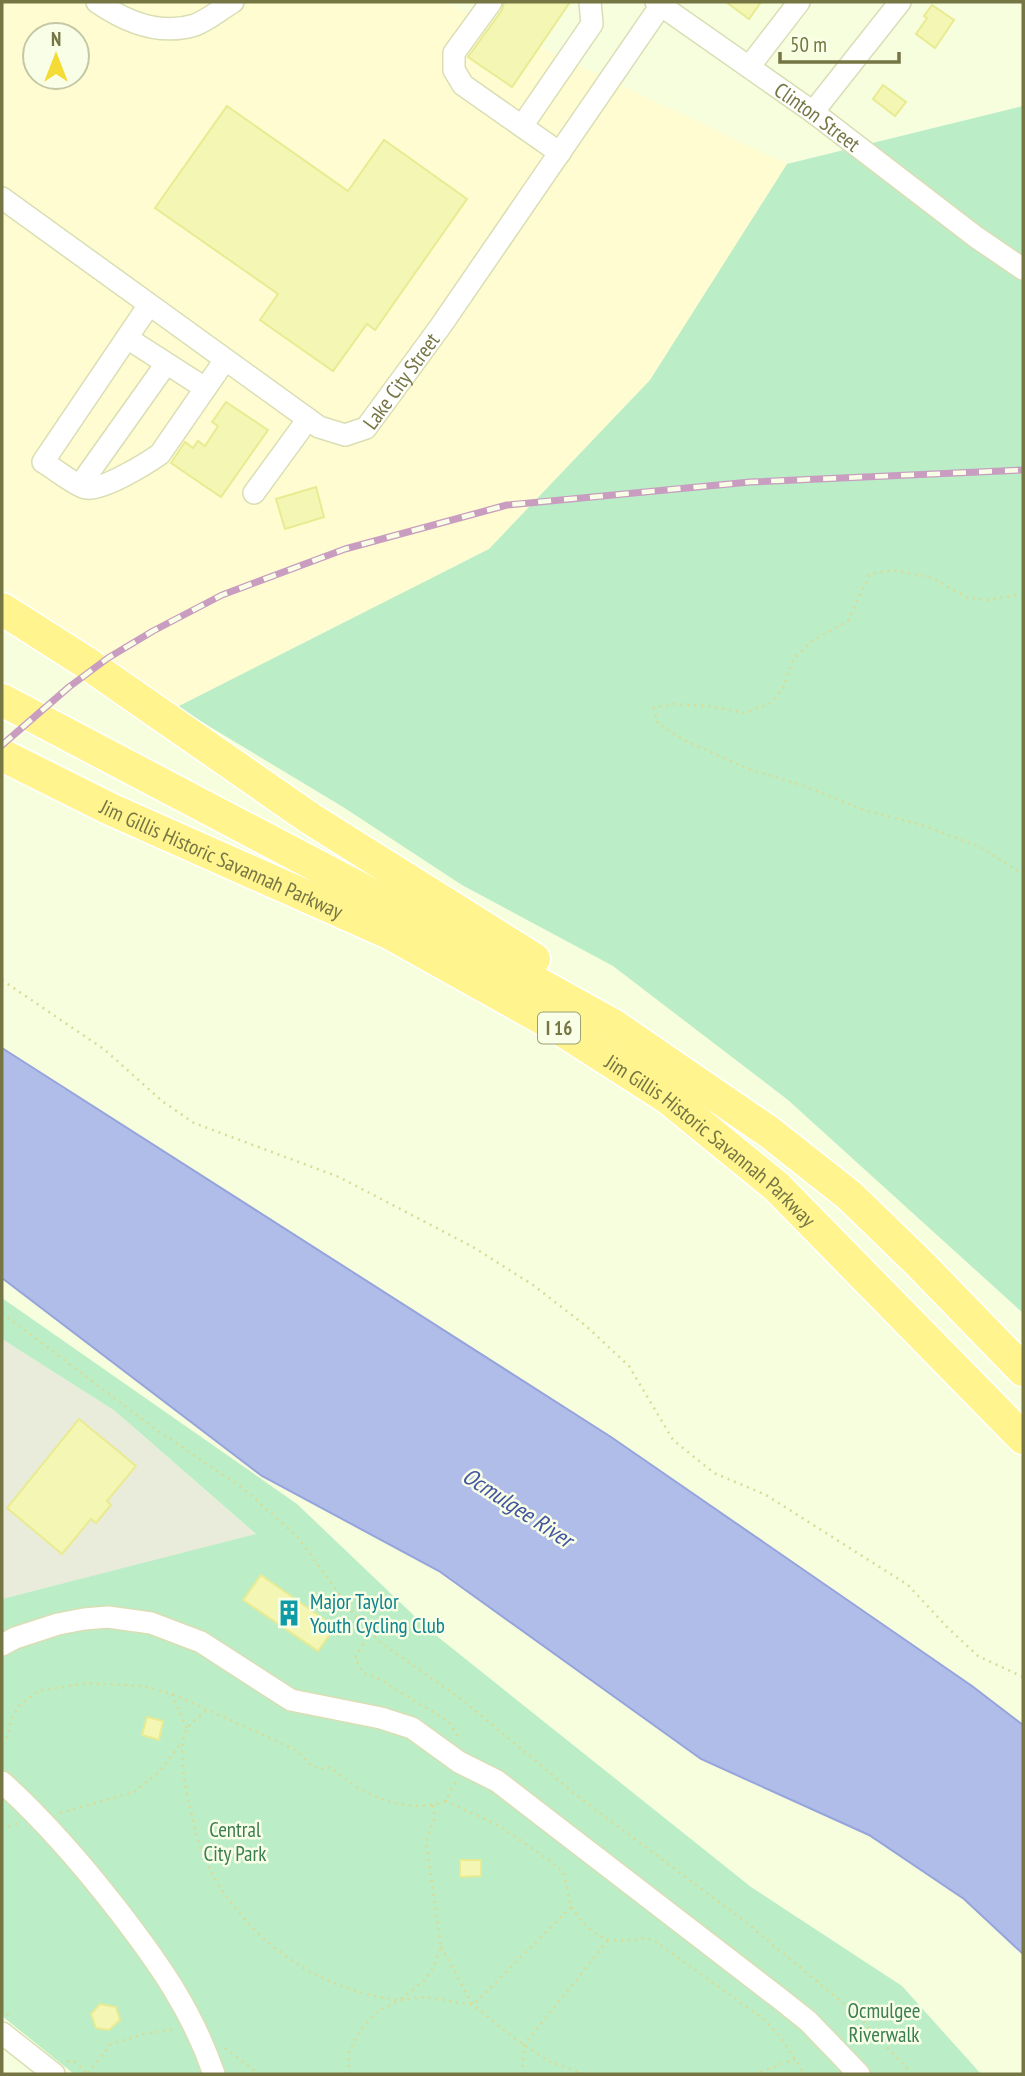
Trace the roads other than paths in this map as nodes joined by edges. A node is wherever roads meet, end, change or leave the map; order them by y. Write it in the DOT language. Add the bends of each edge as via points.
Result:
graph roads {
  1 [pos="97,2"];
  2 [pos="233,2"];
  3 [pos="491,2"];
  4 [pos="590,2"];
  5 [pos="799,2"];
  6 [pos="900,2"];
  7 [pos="658,3"];
  8 [pos="749,67"];
  9 [pos="813,112"];
  10 [pos="522,126"];
  11 [pos="559,153"];
  12 [pos="2,198"];
  13 [pos="1023,269"];
  14 [pos="149,305"];
  15 [pos="127,338"];
  16 [pos="225,360"];
  17 [pos="166,364"];
  18 [pos="205,388"];
  19 [pos="308,419"];
  20 [pos="80,485"];
  21 [pos="254,493"];
  22 [pos="2,609"];
  23 [pos="2,700"];
  24 [pos="2,755"];
  25 [pos="2,775"];
  26 [pos="110,809"];
  27 [pos="613,1025"];
  28 [pos="1023,1370"];
  29 [pos="1023,1438"];
  30 [pos="2,1644"];
  31 [pos="2,1782"];
  32 [pos="2,2033"];
  33 [pos="54,2074"];
  34 [pos="215,2074"];
  35 [pos="859,2074"];
  1 -- 2 [label="street" via="141,26 176,29 198,24"];
  3 -- 10 [label="street" via="454,53 454,70 463,85"];
  4 -- 10 [label="street" via="592,24"];
  5 -- 8 [label="street"];
  6 -- 9 [label="street"];
  7 -- 8 [label="street, Clinton Street"];
  7 -- 11 [label="street, Lake City Street"];
  8 -- 9 [label="street, Clinton Street"];
  9 -- 13 [label="street, Clinton Street"];
  10 -- 11 [label="street"];
  11 -- 19 [label="street, Lake City Street" via="366,428 345,435"];
  12 -- 14 [label="street, Lake City Street"];
  14 -- 15 [label="street"];
  14 -- 16 [label="street, Lake City Street"];
  15 -- 17 [label="street"];
  15 -- 20 [label="street" via="43,462"];
  16 -- 18 [label="street"];
  16 -- 19 [label="street, Lake City Street"];
  17 -- 18 [label="street"];
  17 -- 20 [label="street"];
  18 -- 20 [label="street" via="160,454 96,488"];
  19 -- 21 [label="street"];
  22 -- 27 [label="highway" via="311,819 537,960"];
  23 -- 27 [label="highway, Jim Gillis Historic Savannah Parkway / I 16"];
  24 -- 26 [label="highway, Jim Gillis Historic Savannah Parkway / I 16"];
  25 -- 26 [label="highway"];
  26 -- 29 [label="highway, Jim Gillis Historic Savannah Parkway / I 16" via="391,934 554,1025 668,1098 777,1187"];
  27 -- 28 [label="highway, Jim Gillis Historic Savannah Parkway / I 16" via="769,1132 850,1196"];
  30 -- 35 [label="street" via="83,1619 151,1623 201,1642 290,1700 412,1728 459,1762 497,1781 758,1981 808,2021"];
  31 -- 34 [label="street" via="89,1873 161,1966 196,2026"];
  32 -- 33 [label="street"];
}
